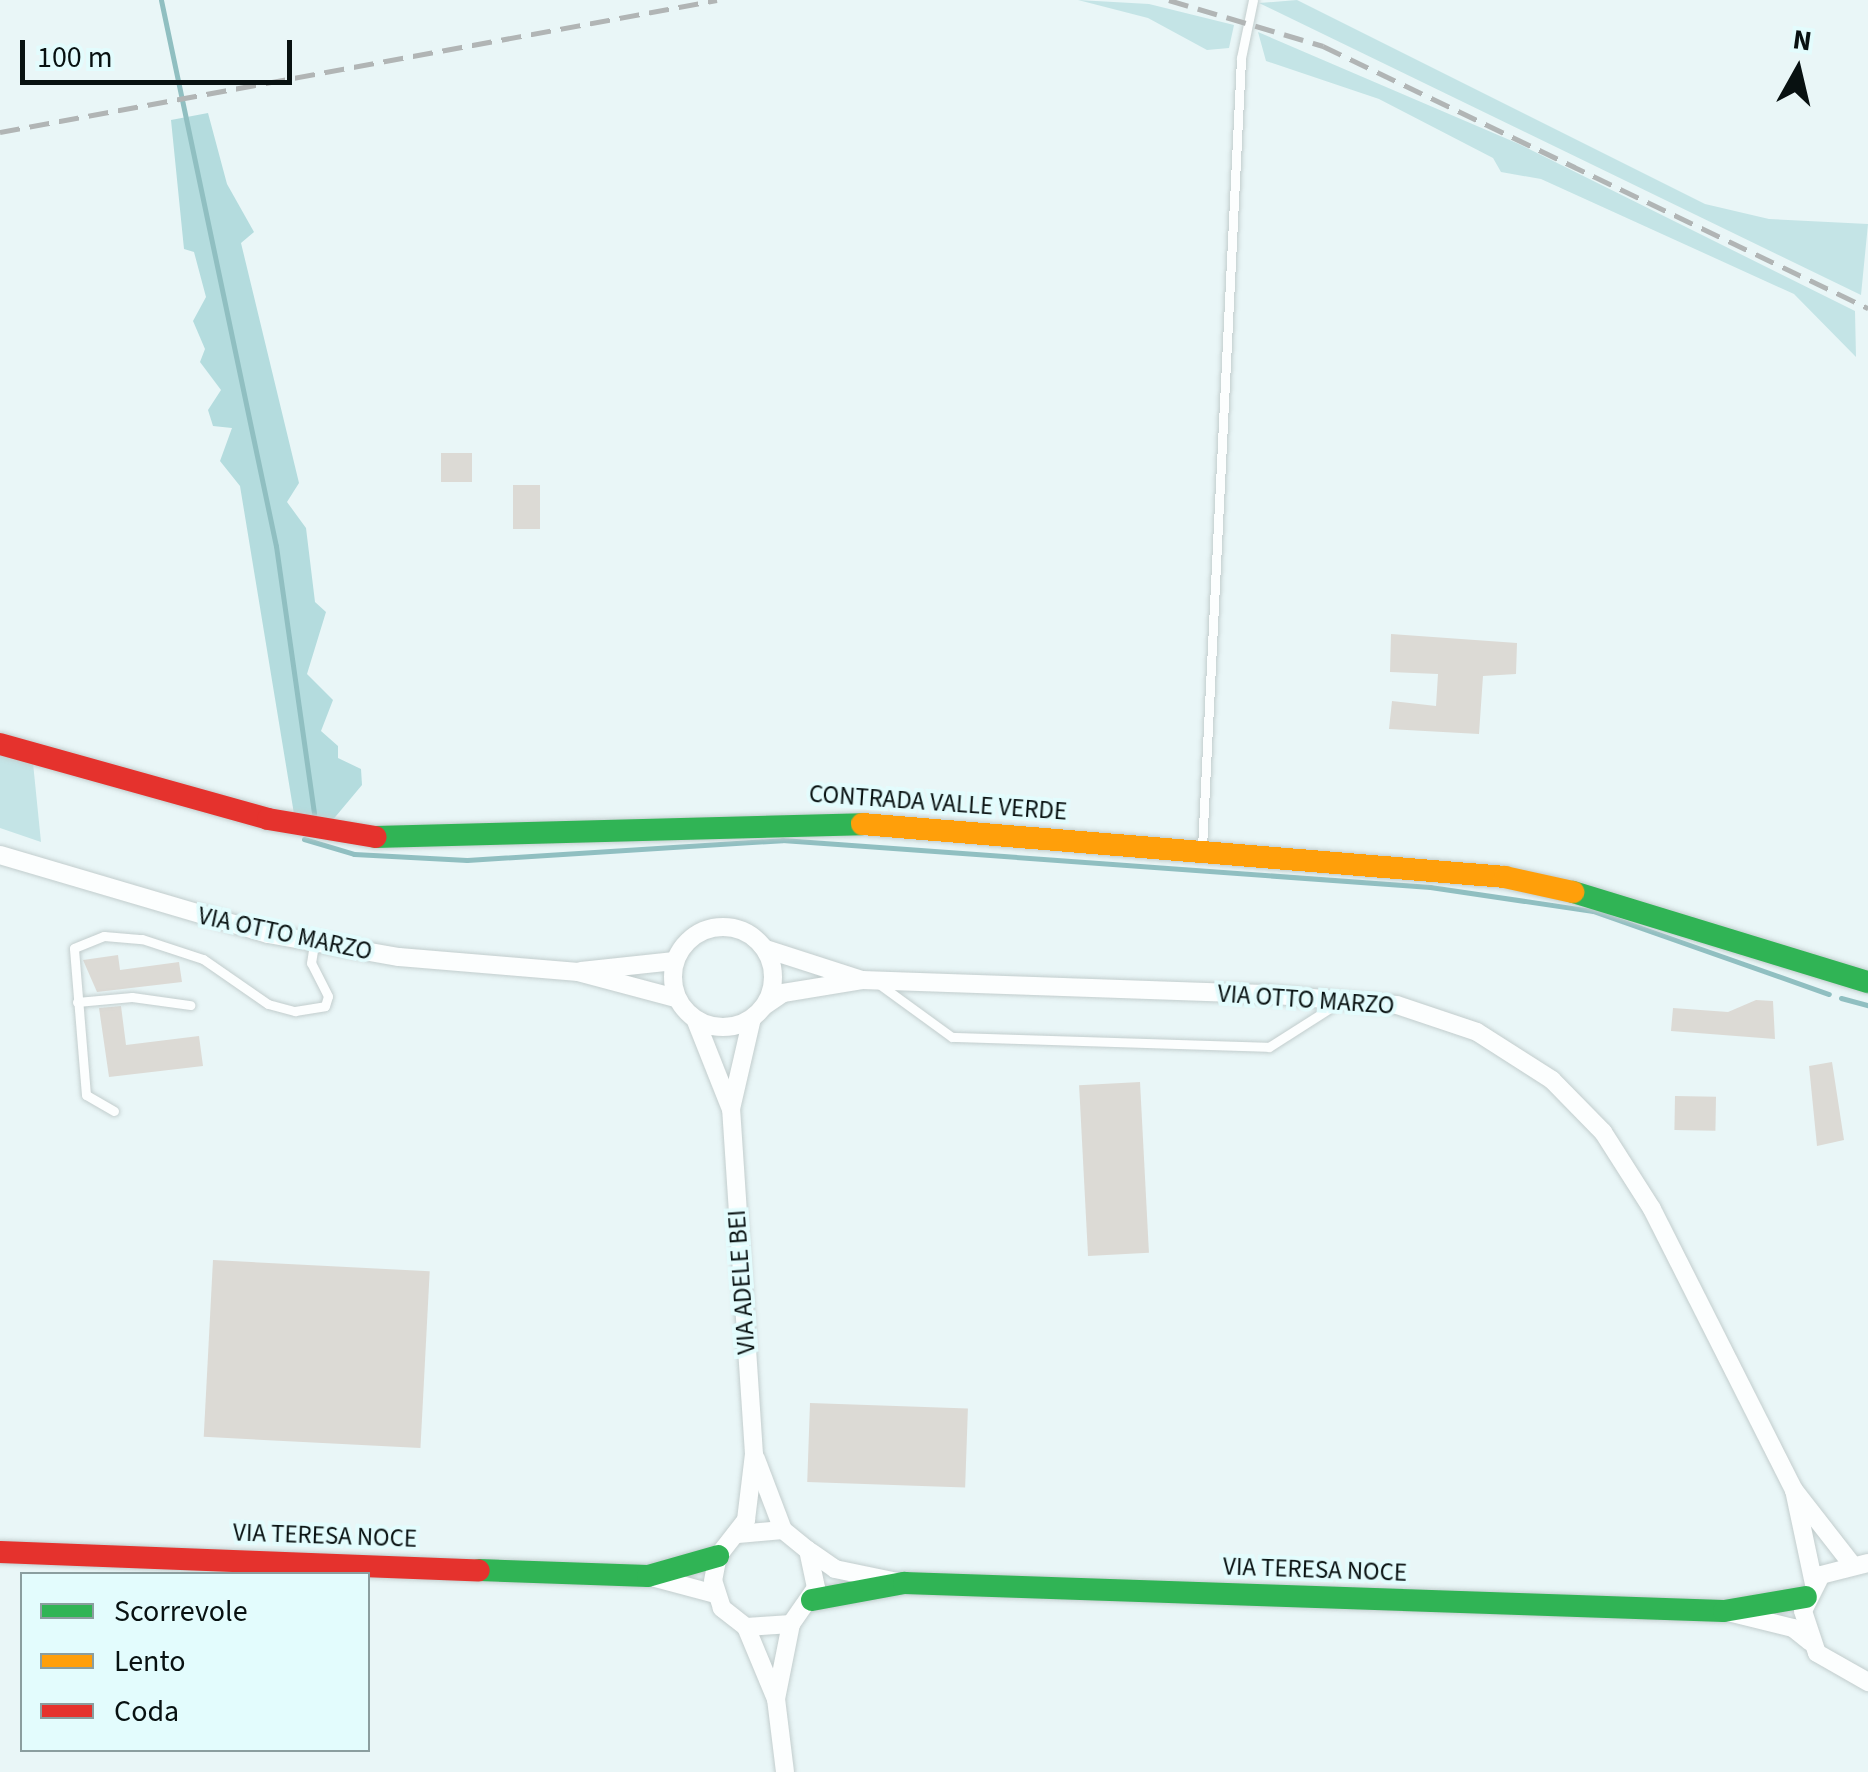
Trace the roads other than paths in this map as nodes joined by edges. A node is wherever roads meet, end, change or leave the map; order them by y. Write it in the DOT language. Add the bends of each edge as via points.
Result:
graph roads {
  1 [pos="1254,0"];
  2 [pos="0,744"];
  3 [pos="1202,848"];
  4 [pos="0,855"];
  5 [pos="314,944"];
  6 [pos="764,947"];
  7 [pos="674,961"];
  8 [pos="578,972"];
  9 [pos="867,980"];
  10 [pos="1868,982"];
  11 [pos="676,998"];
  12 [pos="1351,998"];
  13 [pos="77,1002"];
  14 [pos="190,1006"];
  15 [pos="758,1012"];
  16 [pos="696,1020"];
  17 [pos="731,1109"];
  18 [pos="114,1111"];
  19 [pos="754,1454"];
  20 [pos="1794,1490"];
  21 [pos="783,1530"];
  22 [pos="738,1534"];
  23 [pos="808,1550"];
  24 [pos="0,1552"];
  25 [pos="718,1556"];
  26 [pos="1859,1563"];
  27 [pos="648,1576"];
  28 [pos="904,1583"];
  29 [pos="1810,1590"];
  30 [pos="715,1594"];
  31 [pos="812,1600"];
  32 [pos="1724,1611"];
  33 [pos="792,1624"];
  34 [pos="746,1627"];
  35 [pos="1810,1642"];
  36 [pos="1845,1670"];
  37 [pos="1868,1670"];
  38 [pos="1868,1682"];
  39 [pos="776,1700"];
  40 [pos="785,1772"];
  1 -- 3 [label="lane" via="1242,58"];
  2 -- 3 [label="street, CONTRADA VALLE VERDE" via="325,831 433,839 804,819"];
  3 -- 10 [label="street, CONTRADA VALLE VERDE" via="1573,891"];
  4 -- 5 [label="street, VIA OTTO MARZO"];
  5 -- 8 [label="street, VIA OTTO MARZO"];
  5 -- 13 [label="lane" via="311,964 328,996 310,1010 278,1008 203,959 122,936 74,948"];
  6 -- 7 [label="street" via="738,929 707,929"];
  6 -- 9 [label="street, VIA OTTO MARZO"];
  6 -- 15 [label="street" via="773,976"];
  7 -- 8 [label="street, VIA OTTO MARZO"];
  7 -- 11 [label="street"];
  8 -- 11 [label="street, VIA OTTO MARZO"];
  9 -- 12 [label="street, VIA OTTO MARZO"];
  9 -- 12 [label="lane" via="952,1037 1269,1047"];
  9 -- 15 [label="street, VIA OTTO MARZO" via="784,992"];
  11 -- 16 [label="street"];
  12 -- 20 [label="street, VIA OTTO MARZO" via="1477,1032 1552,1080 1604,1132 1652,1209"];
  13 -- 14 [label="lane"];
  13 -- 18 [label="lane" via="86,1095"];
  15 -- 16 [label="street" via="723,1028"];
  15 -- 17 [label="street"];
  16 -- 17 [label="street"];
  17 -- 19 [label="street, VIA ADELE BEI"];
  19 -- 21 [label="street, VIA ADELE BEI"];
  19 -- 22 [label="street, VIA ADELE BEI"];
  20 -- 26 [label="street, VIA OTTO MARZO"];
  20 -- 29 [label="street, VIA OTTO MARZO"];
  21 -- 22 [label="street"];
  21 -- 23 [label="street"];
  22 -- 25 [label="street"];
  23 -- 28 [label="street, VIA TERESA NOCE" via="835,1568"];
  23 -- 31 [label="street"];
  24 -- 27 [label="street, VIA TERESA NOCE"];
  25 -- 27 [label="street, VIA TERESA NOCE"];
  25 -- 30 [label="street"];
  26 -- 29 [label="street"];
  27 -- 30 [label="street, VIA TERESA NOCE"];
  28 -- 31 [label="street, VIA TERESA NOCE"];
  28 -- 32 [label="street, VIA TERESA NOCE"];
  29 -- 32 [label="street, VIA TERESA NOCE"];
  29 -- 35 [label="street, VIA OTTO MARZO"];
  30 -- 34 [label="street"];
  31 -- 33 [label="street"];
  32 -- 35 [label="street, VIA TERESA NOCE" via="1793,1628"];
  33 -- 34 [label="street"];
  33 -- 39 [label="street"];
  34 -- 39 [label="street"];
  35 -- 36 [label="street, VIA TERESA NOCE"];
  36 -- 37 [label="street"];
  36 -- 38 [label="street, VIA TERESA NOCE"];
  39 -- 40 [label="street"];
}
